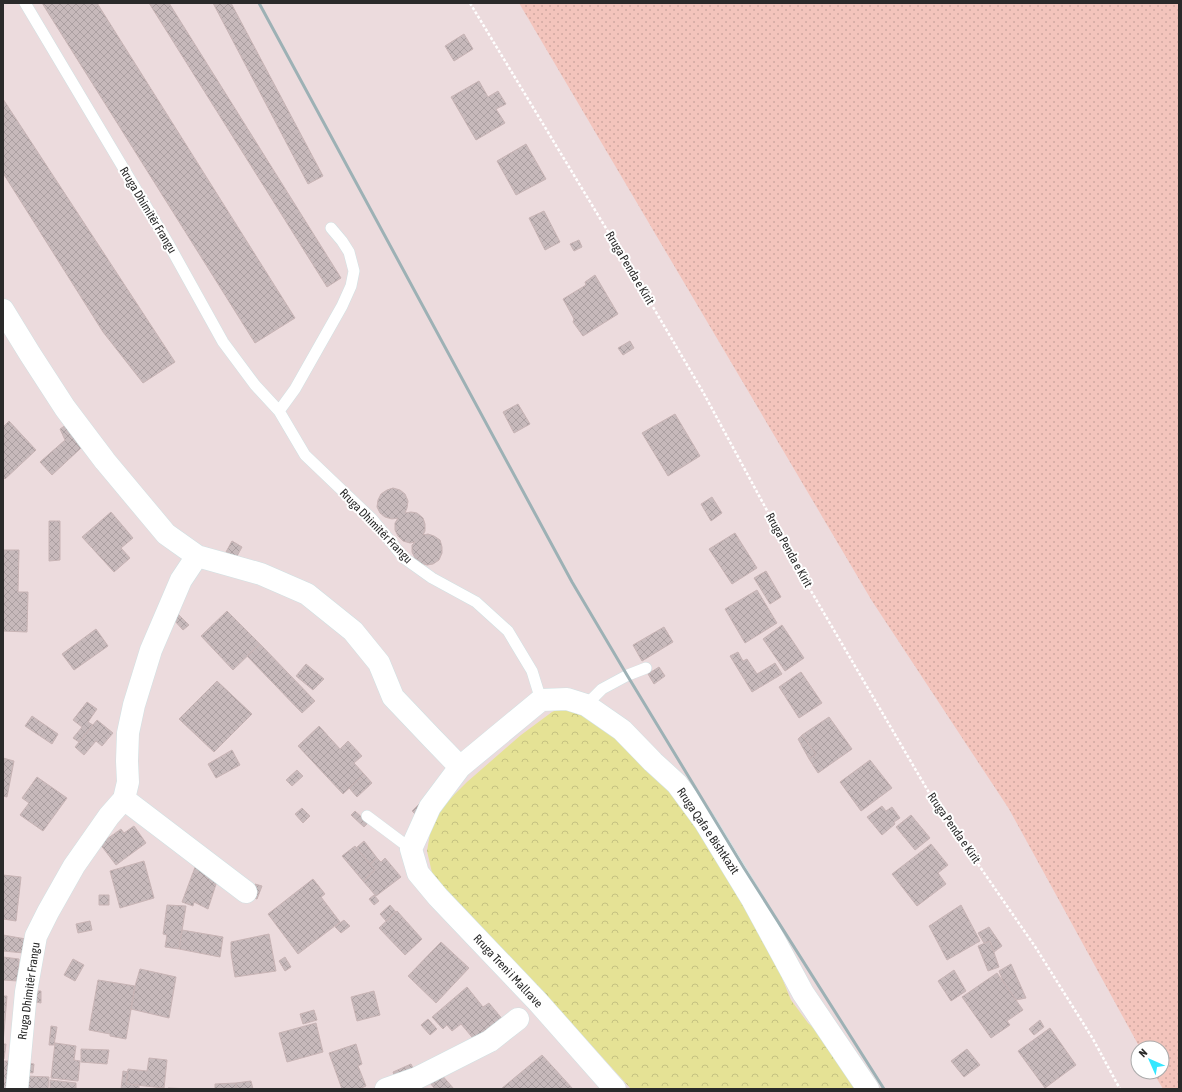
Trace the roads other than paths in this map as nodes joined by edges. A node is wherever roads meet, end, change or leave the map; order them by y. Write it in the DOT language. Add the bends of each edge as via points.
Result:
graph roads {
  1 [pos="25,3"];
  2 [pos="331,228"];
  3 [pos="3,310"];
  4 [pos="278,411"];
  5 [pos="197,556"];
  6 [pos="646,668"];
  7 [pos="541,700"];
  8 [pos="586,705"];
  9 [pos="460,766"];
  10 [pos="124,799"];
  11 [pos="367,816"];
  12 [pos="411,849"];
  13 [pos="246,892"];
  14 [pos="518,1019"];
  15 [pos="17,1089"];
  16 [pos="386,1089"];
  17 [pos="615,1089"];
  18 [pos="868,1089"];
  1 -- 4 [label="lane, Rruga Dhimitër Frangu" via="168,243 223,342"];
  2 -- 4 [label="lane" via="349,252 354,271 351,286 295,389"];
  3 -- 5 [label="street" via="65,408 105,461 166,534"];
  4 -- 7 [label="lane, Rruga Dhimitër Frangu" via="305,455 372,519 404,558 432,578 476,602 508,631 532,671"];
  5 -- 9 [label="street" via="261,574 308,594 353,630 379,663 393,696"];
  5 -- 10 [label="street" via="181,580 154,644 134,705 128,733 128,782"];
  6 -- 8 [label="lane" via="602,689"];
  7 -- 8 [label="street, Rruga Qafa e Bishtkazit" via="567,699"];
  7 -- 9 [label="street"];
  8 -- 18 [label="street, Rruga Qafa e Bishtkazit" via="622,730 677,784 705,822 752,899 803,993"];
  9 -- 12 [label="street" via="430,807"];
  10 -- 13 [label="street"];
  10 -- 15 [label="street, Rruga Dhimitër Frangu" via="74,866 36,936 26,992"];
  11 -- 12 [label="lane"];
  12 -- 17 [label="street, Rruga Treni i Mallrave" via="418,873 438,897 538,1002"];
  14 -- 16 [label="street" via="490,1041 416,1078"];
}
